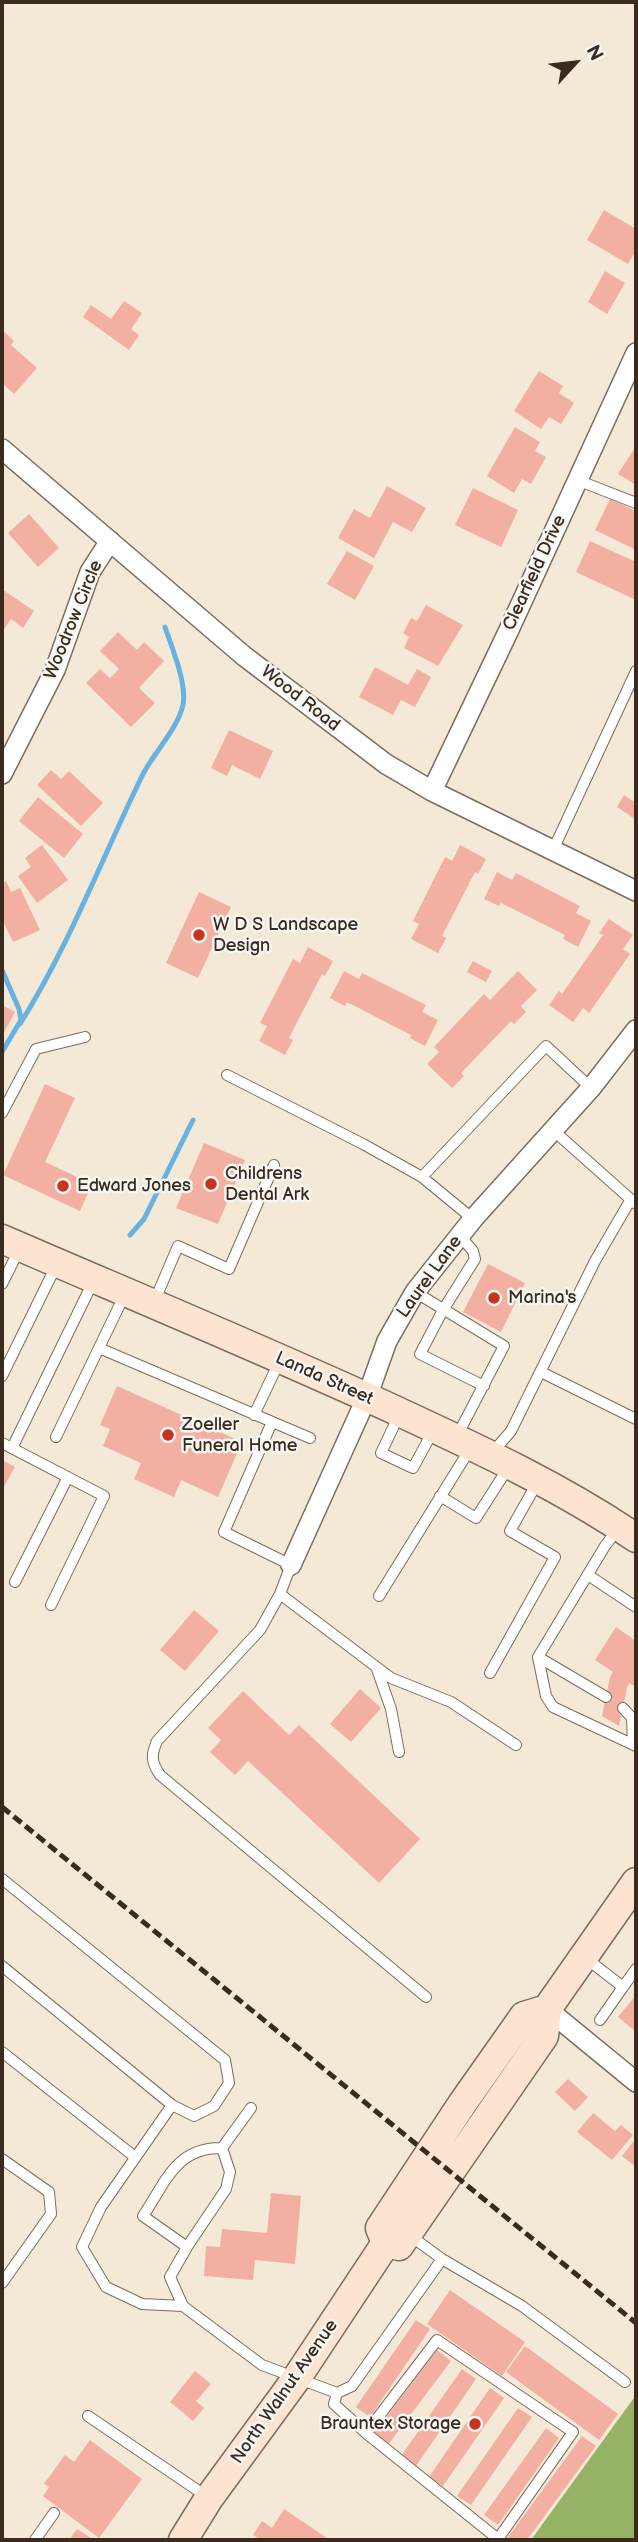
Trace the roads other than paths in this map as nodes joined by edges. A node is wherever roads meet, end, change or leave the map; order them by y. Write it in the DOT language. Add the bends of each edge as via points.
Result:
graph roads {
  1 [pos="636,353"];
  2 [pos="2,449"];
  3 [pos="577,480"];
  4 [pos="636,503"];
  5 [pos="110,541"];
  6 [pos="636,671"];
  7 [pos="2,774"];
  8 [pos="432,791"];
  9 [pos="553,850"];
  10 [pos="636,891"];
  11 [pos="636,1030"];
  12 [pos="85,1037"];
  13 [pos="227,1075"];
  14 [pos="590,1088"];
  15 [pos="2,1114"];
  16 [pos="554,1130"];
  17 [pos="274,1165"];
  18 [pos="422,1177"];
  19 [pos="633,1201"];
  20 [pos="473,1219"];
  21 [pos="461,1237"];
  22 [pos="11,1243"];
  23 [pos="58,1263"];
  24 [pos="95,1279"];
  25 [pos="2,1284"];
  26 [pos="126,1292"];
  27 [pos="415,1292"];
  28 [pos="153,1304"];
  29 [pos="443,1310"];
  30 [pos="99,1348"];
  31 [pos="280,1359"];
  32 [pos="541,1373"];
  33 [pos="2,1376"];
  34 [pos="484,1386"];
  35 [pos="367,1397"];
  36 [pos="400,1413"];
  37 [pos="254,1415"];
  38 [pos="636,1419"];
  39 [pos="272,1422"];
  40 [pos="56,1437"];
  41 [pos="310,1438"];
  42 [pos="2,1443"];
  43 [pos="472,1446"];
  44 [pos="12,1448"];
  45 [pos="68,1477"];
  46 [pos="539,1480"];
  47 [pos="440,1496"];
  48 [pos="632,1535"];
  49 [pos="291,1564"];
  50 [pos="588,1575"];
  51 [pos="15,1582"];
  52 [pos="280,1594"];
  53 [pos="379,1597"];
  54 [pos="51,1605"];
  55 [pos="636,1607"];
  56 [pos="538,1657"];
  57 [pos="376,1668"];
  58 [pos="489,1673"];
  59 [pos="606,1697"];
  60 [pos="623,1708"];
  61 [pos="516,1745"];
  62 [pos="635,1745"];
  63 [pos="399,1752"];
  64 [pos="2,1879"];
  65 [pos="634,1890"];
  66 [pos="584,1957"];
  67 [pos="2,1966"];
  68 [pos="636,1969"];
  69 [pos="623,1987"];
  70 [pos="426,1997"];
  71 [pos="547,2009"];
  72 [pos="600,2020"];
  73 [pos="2,2052"];
  74 [pos="636,2082"];
  75 [pos="172,2105"];
  76 [pos="251,2108"];
  77 [pos="222,2148"];
  78 [pos="135,2157"];
  79 [pos="2,2159"];
  80 [pos="397,2238"];
  81 [pos="187,2246"];
  82 [pos="442,2259"];
  83 [pos="2,2283"];
  84 [pos="183,2306"];
  85 [pos="296,2379"];
  86 [pos="625,2382"];
  87 [pos="337,2393"];
  88 [pos="88,2416"];
  89 [pos="366,2433"];
  90 [pos="209,2498"];
  91 [pos="54,2513"];
  92 [pos="35,2540"];
  93 [pos="183,2540"];
  1 -- 3 [label="street, Clearfield Drive"];
  2 -- 5 [label="street, Wood Road"];
  3 -- 4 [label="lane"];
  3 -- 8 [label="street, Clearfield Drive"];
  5 -- 7 [label="street, Woodrow Circle" via="90,572 55,670"];
  5 -- 8 [label="street, Wood Road" via="308,707"];
  6 -- 9 [label="lane"];
  8 -- 9 [label="street, Wood Road"];
  9 -- 10 [label="street, Wood Road"];
  11 -- 14 [label="street, Laurel Lane"];
  12 -- 15 [label="lane" via="36,1049"];
  13 -- 18 [label="lane"];
  14 -- 16 [label="street, Laurel Lane"];
  14 -- 18 [label="lane" via="547,1046"];
  16 -- 19 [label="lane"];
  16 -- 20 [label="street, Laurel Lane"];
  17 -- 28 [label="lane" via="229,1269 178,1246"];
  18 -- 20 [label="lane"];
  19 -- 32 [label="lane" via="595,1261"];
  20 -- 21 [label="street, Laurel Lane"];
  21 -- 27 [label="street, Laurel Lane"];
  21 -- 29 [label="lane" via="475,1259"];
  22 -- 23 [label="main road, Landa Street"];
  22 -- 25 [label="lane"];
  23 -- 24 [label="main road, Landa Street"];
  23 -- 33 [label="lane"];
  24 -- 26 [label="main road, Landa Street"];
  24 -- 44 [label="lane"];
  26 -- 28 [label="main road, Landa Street"];
  26 -- 30 [label="lane"];
  27 -- 29 [label="lane"];
  27 -- 35 [label="street, Laurel Lane" via="387,1341"];
  28 -- 31 [label="main road, Landa Street"];
  29 -- 34 [label="lane" via="504,1346"];
  29 -- 34 [label="lane" via="420,1354"];
  30 -- 37 [label="lane"];
  30 -- 40 [label="lane"];
  31 -- 35 [label="main road, Landa Street"];
  31 -- 37 [label="lane"];
  32 -- 38 [label="lane"];
  32 -- 43 [label="lane" via="511,1431"];
  34 -- 43 [label="lane"];
  35 -- 36 [label="main road, Landa Street"];
  35 -- 49 [label="street, Laurel Lane"];
  36 -- 43 [label="main road, Landa Street"];
  36 -- 43 [label="lane" via="381,1453 413,1468"];
  37 -- 39 [label="lane"];
  39 -- 41 [label="lane"];
  39 -- 49 [label="lane" via="224,1532"];
  42 -- 44 [label="lane"];
  43 -- 46 [label="main road, Landa Street"];
  43 -- 47 [label="lane"];
  43 -- 47 [label="lane" via="477,1518"];
  44 -- 45 [label="lane"];
  45 -- 51 [label="lane"];
  45 -- 54 [label="lane" via="104,1496"];
  46 -- 48 [label="main road, Landa Street"];
  46 -- 58 [label="lane" via="510,1531 555,1558"];
  47 -- 53 [label="lane"];
  48 -- 50 [label="lane"];
  49 -- 52 [label="lane"];
  50 -- 55 [label="lane"];
  50 -- 56 [label="lane"];
  52 -- 57 [label="lane"];
  52 -- 70 [label="lane" via="260,1630 157,1741 151,1755 153,1766"];
  56 -- 59 [label="lane"];
  56 -- 62 [label="lane" via="546,1696 553,1707"];
  57 -- 61 [label="lane" via="451,1702"];
  57 -- 63 [label="lane" via="391,1709"];
  60 -- 62 [label="lane" via="632,1718"];
  64 -- 75 [label="lane" via="225,2060 229,2083 214,2106 194,2116"];
  65 -- 66 [label="main road, North Walnut Avenue"];
  66 -- 69 [label="lane"];
  66 -- 71 [label="main road, North Walnut Avenue"];
  67 -- 75 [label="lane"];
  68 -- 69 [label="lane"];
  69 -- 72 [label="lane"];
  71 -- 74 [label="street"];
  71 -- 80 [label="main road, North Walnut Avenue" via="524,2016 380,2228"];
  73 -- 78 [label="lane"];
  75 -- 78 [label="lane"];
  76 -- 77 [label="lane"];
  77 -- 81 [label="lane" via="230,2172 226,2189"];
  77 -- 81 [label="lane" via="204,2148 181,2159 143,2216"];
  78 -- 84 [label="lane" via="101,2207 82,2247 106,2287 142,2304"];
  79 -- 83 [label="lane" via="48,2192 51,2214"];
  80 -- 82 [label="lane"];
  80 -- 85 [label="main road, North Walnut Avenue"];
  81 -- 84 [label="lane" via="170,2277"];
  82 -- 86 [label="lane" via="522,2306"];
  82 -- 87 [label="lane" via="352,2386"];
  84 -- 85 [label="lane" via="262,2365"];
  85 -- 87 [label="lane"];
  85 -- 90 [label="main road, North Walnut Avenue"];
  87 -- 89 [label="lane" via="334,2404"];
  88 -- 90 [label="lane"];
  89 -- 89 [label="lane" via="498,2539 573,2432 437,2340"];
  90 -- 93 [label="main road, North Walnut Avenue"];
  91 -- 92 [label="lane"];
}
